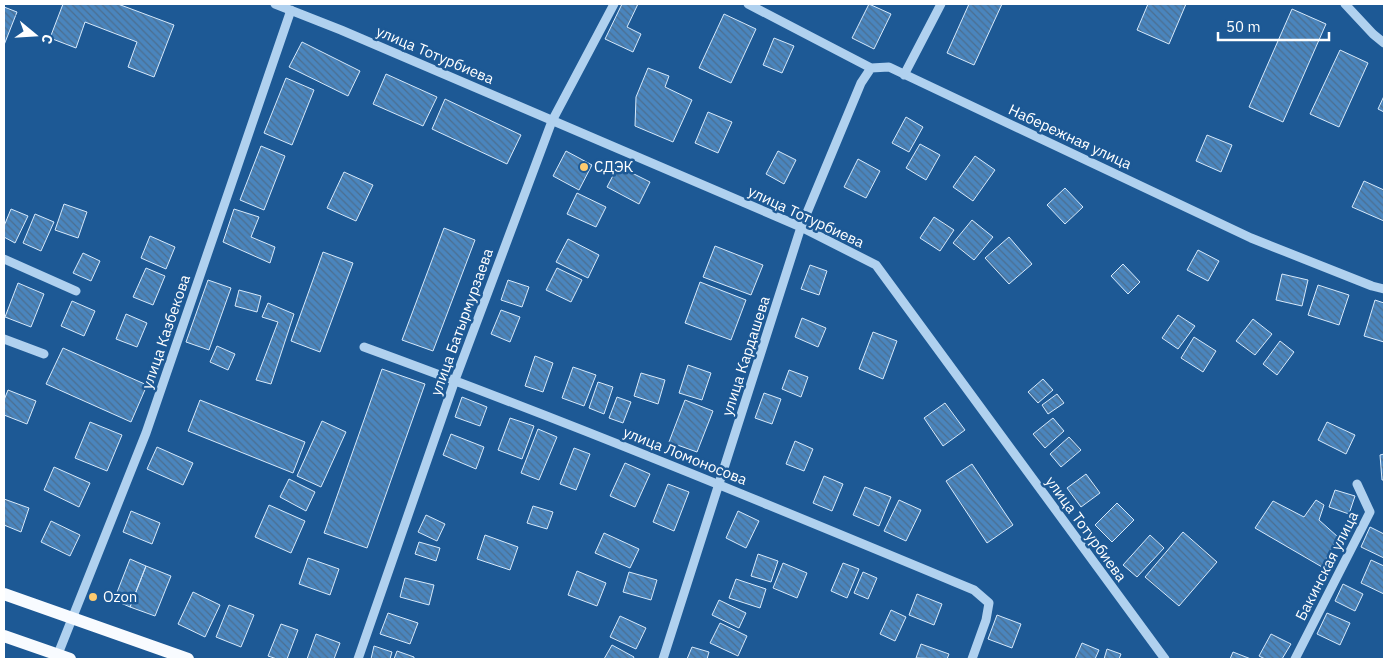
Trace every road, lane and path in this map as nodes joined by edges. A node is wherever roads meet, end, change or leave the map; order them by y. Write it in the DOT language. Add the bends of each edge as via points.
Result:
graph roads {
  1 [pos="275,4"];
  2 [pos="614,4"];
  3 [pos="748,4"];
  4 [pos="941,4"];
  5 [pos="1345,4"];
  6 [pos="291,10"];
  7 [pos="1384,43"];
  8 [pos="871,68"];
  9 [pos="904,75"];
  10 [pos="552,121"];
  11 [pos="801,227"];
  12 [pos="4,259"];
  13 [pos="1384,290"];
  14 [pos="76,291"];
  15 [pos="4,339"];
  16 [pos="364,347"];
  17 [pos="44,354"];
  18 [pos="455,380"];
  19 [pos="720,484"];
  20 [pos="1357,484"];
  21 [pos="4,594"];
  22 [pos="72,618"];
  23 [pos="4,636"];
  24 [pos="57,657"];
  25 [pos="70,659"];
  26 [pos="188,659"];
  27 [pos="358,659"];
  28 [pos="663,659"];
  29 [pos="972,659"];
  30 [pos="1164,659"];
  31 [pos="1295,659"];
  1 -- 6 [label="street, улица Тотурбиева"];
  2 -- 10 [label="street, улица Батырмурзаева"];
  3 -- 8 [label="street, Набережная улица"];
  4 -- 9 [label="street"];
  5 -- 7 [label="street"];
  6 -- 10 [label="street, улица Тотурбиева"];
  6 -- 22 [label="street, улица Казбекова" via="146,433"];
  8 -- 9 [label="street, Набережная улица" via="889,67"];
  8 -- 11 [label="street, улица Кардашева" via="861,83"];
  9 -- 13 [label="street, Набережная улица" via="1251,238"];
  10 -- 11 [label="street, улица Тотурбиева"];
  10 -- 18 [label="street, улица Батырмурзаева"];
  11 -- 19 [label="street, улица Кардашева"];
  11 -- 30 [label="street, улица Тотурбиева" via="876,265"];
  12 -- 14 [label="street"];
  15 -- 17 [label="street"];
  16 -- 18 [label="street, улица Ломоносова"];
  18 -- 19 [label="street, улица Ломоносова"];
  18 -- 27 [label="street, улица Батырмурзаева"];
  19 -- 28 [label="street, улица Кардашева"];
  19 -- 29 [label="street, улица Ломоносова" via="974,590 989,603"];
  20 -- 31 [label="street, Бакинская улица" via="1370,512"];
  21 -- 22 [label="main road"];
  22 -- 24 [label="street, улица Казбекова"];
  22 -- 26 [label="main road"];
  23 -- 24 [label="main road"];
  24 -- 25 [label="main road"];
}
